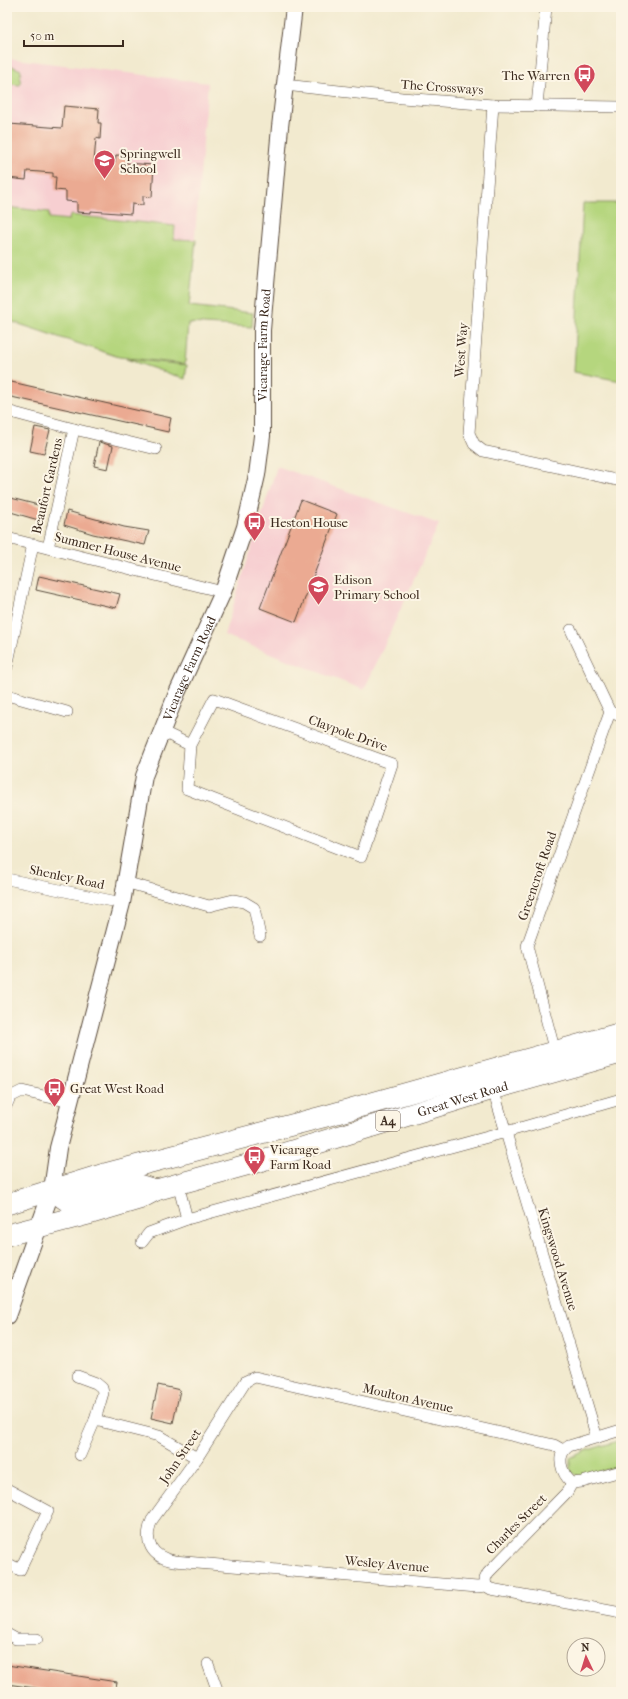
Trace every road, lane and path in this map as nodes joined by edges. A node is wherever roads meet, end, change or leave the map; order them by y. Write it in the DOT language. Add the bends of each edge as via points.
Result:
graph roads {
  1 [pos="294,7"];
  2 [pos="546,7"];
  3 [pos="285,85"];
  4 [pos="493,105"];
  5 [pos="537,106"];
  6 [pos="621,107"];
  7 [pos="7,411"];
  8 [pos="74,430"];
  9 [pos="156,449"];
  10 [pos="621,482"];
  11 [pos="7,538"];
  12 [pos="33,544"];
  13 [pos="48,548"];
  14 [pos="223,592"];
  15 [pos="571,630"];
  16 [pos="7,667"];
  17 [pos="7,695"];
  18 [pos="67,712"];
  19 [pos="610,712"];
  20 [pos="621,716"];
  21 [pos="161,731"];
  22 [pos="190,745"];
  23 [pos="7,879"];
  24 [pos="125,882"];
  25 [pos="122,903"];
  26 [pos="260,936"];
  27 [pos="621,1033"];
  28 [pos="555,1052"];
  29 [pos="621,1053"];
  30 [pos="493,1088"];
  31 [pos="621,1099"];
  32 [pos="70,1102"];
  33 [pos="7,1104"];
  34 [pos="506,1132"];
  35 [pos="178,1184"];
  36 [pos="52,1190"];
  37 [pos="156,1190"];
  38 [pos="7,1204"];
  39 [pos="187,1219"];
  40 [pos="39,1227"];
  41 [pos="7,1235"];
  42 [pos="142,1242"];
  43 [pos="7,1316"];
  44 [pos="77,1376"];
  45 [pos="246,1381"];
  46 [pos="95,1420"];
  47 [pos="621,1430"];
  48 [pos="597,1438"];
  49 [pos="563,1450"];
  50 [pos="80,1455"];
  51 [pos="197,1458"];
  52 [pos="621,1471"];
  53 [pos="572,1483"];
  54 [pos="7,1489"];
  55 [pos="152,1549"];
  56 [pos="7,1563"];
  57 [pos="486,1586"];
  58 [pos="621,1613"];
  59 [pos="7,1634"];
  60 [pos="37,1639"];
  61 [pos="208,1664"];
  62 [pos="218,1692"];
  1 -- 3 [label="street, Vicarage Farm Road"];
  2 -- 5 [label="street"];
  3 -- 4 [label="street, The Crossways"];
  3 -- 14 [label="street, Vicarage Farm Road" via="262,330 262,436 245,526"];
  4 -- 5 [label="street, The Crossways"];
  4 -- 10 [label="street, West Way" via="469,433 474,444 483,451"];
  5 -- 6 [label="street, The Crossways"];
  7 -- 8 [label="street, Beaufort Gardens"];
  8 -- 9 [label="street, Beaufort Gardens"];
  8 -- 13 [label="street, Beaufort Gardens"];
  11 -- 12 [label="street, Summer House Avenue"];
  12 -- 13 [label="street, Summer House Avenue"];
  12 -- 16 [label="street"];
  13 -- 14 [label="street, Summer House Avenue"];
  14 -- 21 [label="street, Vicarage Farm Road"];
  15 -- 19 [label="street"];
  17 -- 18 [label="street"];
  19 -- 20 [label="street"];
  19 -- 28 [label="street, Greencroft Road" via="527,946"];
  21 -- 22 [label="street"];
  21 -- 24 [label="street, Vicarage Farm Road" via="144,776"];
  22 -- 22 [label="street, Claypole Drive" via="214,699 392,764 361,857 187,788"];
  23 -- 25 [label="street, Shenley Road"];
  24 -- 25 [label="street, Vicarage Farm Road"];
  24 -- 26 [label="street" via="209,906 233,900 244,902 254,908"];
  25 -- 32 [label="street, Vicarage Farm Road"];
  27 -- 28 [label="highway, Great West Road / A4"];
  28 -- 36 [label="highway, Great West Road / A4"];
  29 -- 30 [label="highway, Great West Road / A4"];
  30 -- 34 [label="street, Kingswood Avenue"];
  30 -- 35 [label="highway, Great West Road / A4"];
  31 -- 34 [label="street"];
  32 -- 33 [label="street" via="22,1091 10,1097"];
  32 -- 36 [label="street, Vicarage Farm Road" via="58,1148"];
  34 -- 39 [label="street"];
  34 -- 48 [label="street, Kingswood Avenue"];
  35 -- 37 [label="highway, Great West Road / A4"];
  35 -- 39 [label="street"];
  36 -- 37 [label="highway" via="66,1200 72,1201 135,1184"];
  36 -- 38 [label="highway, Great West Road / A4"];
  36 -- 40 [label="street, Vicarage Farm Road"];
  37 -- 40 [label="highway, Great West Road / A4" via="139,1199"];
  39 -- 42 [label="street" via="149,1233"];
  40 -- 41 [label="highway, Great West Road / A4"];
  40 -- 43 [label="street, Vicarage Farm Road"];
  44 -- 46 [label="street" via="102,1388 103,1393"];
  45 -- 49 [label="street, Moulton Avenue" via="255,1377 262,1378 554,1445"];
  45 -- 51 [label="street, John Street"];
  46 -- 50 [label="street"];
  46 -- 51 [label="street" via="159,1436"];
  47 -- 48 [label="street"];
  48 -- 49 [label="street"];
  49 -- 53 [label="street" via="560,1458 566,1477"];
  51 -- 55 [label="street, John Street" via="152,1520 148,1536"];
  52 -- 53 [label="street"];
  53 -- 57 [label="street, Charles Street" via="567,1492 488,1573 485,1579"];
  54 -- 56 [label="street" via="48,1511 20,1570"];
  55 -- 57 [label="street, Wesley Avenue" via="158,1556 174,1561"];
  57 -- 58 [label="street, Wesley Avenue"];
  59 -- 60 [label="street" via="16,1639"];
  61 -- 62 [label="street"];
}
